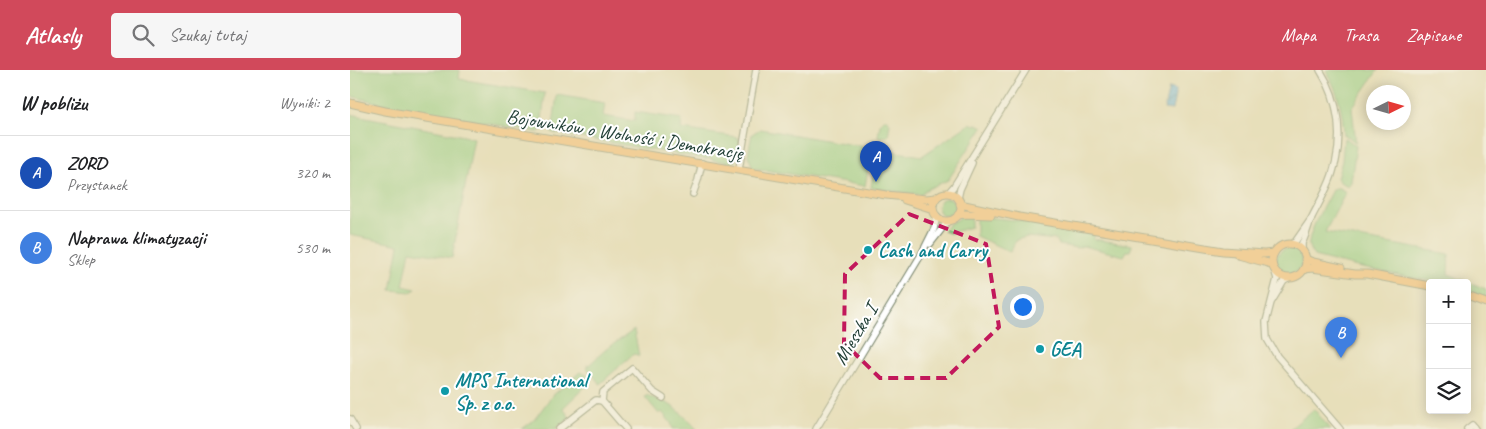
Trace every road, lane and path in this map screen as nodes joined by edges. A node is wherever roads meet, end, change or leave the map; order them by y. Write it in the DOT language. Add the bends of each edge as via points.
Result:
graph roads {
  1 [pos="756,70"];
  2 [pos="1026,70"];
  3 [pos="1320,70"];
  4 [pos="350,102"];
  5 [pos="984,139"];
  6 [pos="702,163"];
  7 [pos="740,169"];
  8 [pos="948,193"];
  9 [pos="693,194"];
  10 [pos="886,195"];
  11 [pos="936,198"];
  12 [pos="959,201"];
  13 [pos="935,213"];
  14 [pos="958,215"];
  15 [pos="1019,217"];
  16 [pos="1312,218"];
  17 [pos="948,220"];
  18 [pos="1291,244"];
  19 [pos="1223,251"];
  20 [pos="1302,251"];
  21 [pos="1274,253"];
  22 [pos="921,255"];
  23 [pos="1305,259"];
  24 [pos="1274,269"];
  25 [pos="1304,269"];
  26 [pos="1367,274"];
  27 [pos="1288,279"];
  28 [pos="1426,285"];
  29 [pos="1471,297"];
  30 [pos="1270,303"];
  31 [pos="1486,303"];
  32 [pos="663,398"];
  33 [pos="602,401"];
  34 [pos="350,419"];
  35 [pos="356,429"];
  36 [pos="559,429"];
  37 [pos="626,429"];
  38 [pos="816,429"];
  39 [pos="1340,429"];
  40 [pos="1467,429"];
  41 [pos="1475,429"];
  1 -- 7 [label="street"];
  2 -- 5 [label="street"];
  3 -- 16 [label="street" via="1336,107 1339,136 1332,175"];
  4 -- 6 [label="main road, Bojowników o Wolność i Demokrację" via="385,111"];
  5 -- 8 [label="street"];
  5 -- 12 [label="street" via="960,189"];
  6 -- 7 [label="main road, Bojowników o Wolność i Demokrację"];
  6 -- 9 [label="street"];
  7 -- 10 [label="main road, Bojowników o Wolność i Demokrację"];
  8 -- 11 [label="main road"];
  8 -- 12 [label="main road"];
  10 -- 11 [label="main road, Bojowników o Wolność i Demokrację"];
  10 -- 13 [label="main road, Bojowników o Wolność i Demokrację"];
  11 -- 13 [label="main road"];
  12 -- 14 [label="main road"];
  12 -- 15 [label="main road"];
  13 -- 17 [label="main road" via="940,219"];
  13 -- 22 [label="street, Mieszka I" via="934,229"];
  14 -- 15 [label="main road"];
  14 -- 17 [label="main road"];
  15 -- 19 [label="main road"];
  16 -- 18 [label="street"];
  16 -- 20 [label="street"];
  17 -- 22 [label="street, Mieszka I"];
  18 -- 20 [label="main road"];
  18 -- 21 [label="main road"];
  19 -- 21 [label="main road"];
  19 -- 24 [label="main road" via="1268,263"];
  20 -- 23 [label="main road"];
  21 -- 24 [label="main road"];
  22 -- 38 [label="street, Mieszka I"];
  23 -- 25 [label="main road"];
  23 -- 26 [label="main road"];
  24 -- 27 [label="main road" via="1279,276"];
  24 -- 30 [label="street" via="1277,279"];
  25 -- 26 [label="main road"];
  25 -- 27 [label="main road"];
  26 -- 28 [label="main road"];
  27 -- 30 [label="street"];
  29 -- 31 [label="main road"];
  30 -- 39 [label="street" via="1266,327 1271,348"];
  32 -- 33 [label="street" via="652,391 632,368 603,392"];
  33 -- 36 [label="street" via="596,400"];
  33 -- 37 [label="street"];
  34 -- 35 [label="street"];
  40 -- 41 [label="street" via="1472,425"];
}
